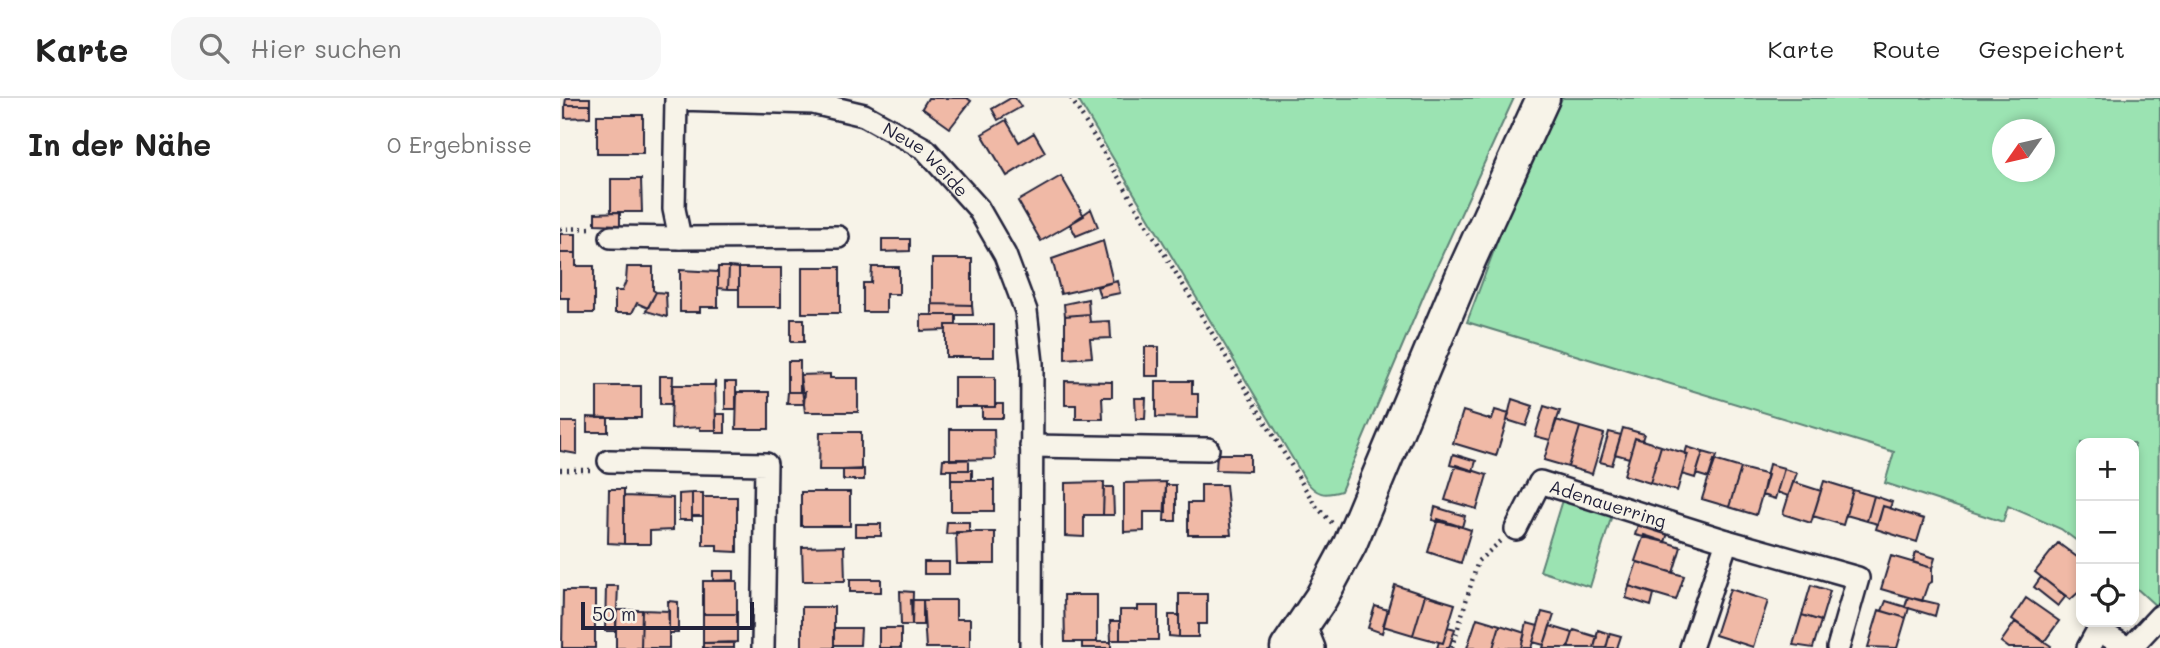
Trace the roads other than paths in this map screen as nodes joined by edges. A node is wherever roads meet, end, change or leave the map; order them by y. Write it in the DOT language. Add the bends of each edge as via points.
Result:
graph roads {
  1 [pos="1543,98"];
  2 [pos="611,237"];
  3 [pos="838,237"];
  4 [pos="680,238"];
  5 [pos="1031,446"];
  6 [pos="1208,449"];
  7 [pos="609,461"];
  8 [pos="1517,529"];
  9 [pos="1727,541"];
  10 [pos="2160,615"];
  11 [pos="1307,629"];
  12 [pos="763,648"];
  13 [pos="1031,648"];
  14 [pos="1691,648"];
  15 [pos="1838,648"];
  16 [pos="2088,648"];
  17 [pos="2129,648"];
  1 -- 11 [label="street" via="1466,267 1350,544"];
  2 -- 4 [label="street"];
  3 -- 4 [label="street"];
  4 -- 5 [label="street, Neue Weide" via="674,209 676,99 813,103 864,115 925,149 978,208 1005,255 1027,311"];
  5 -- 6 [label="street"];
  5 -- 13 [label="street, Neue Weide"];
  7 -- 12 [label="street" via="766,464"];
  8 -- 9 [label="street, Adenauerring" via="1540,482"];
  9 -- 14 [label="street"];
  9 -- 15 [label="street, Adenauerring" via="1858,578"];
  10 -- 17 [label="street"];
  16 -- 17 [label="street" via="2098,630"];
}
